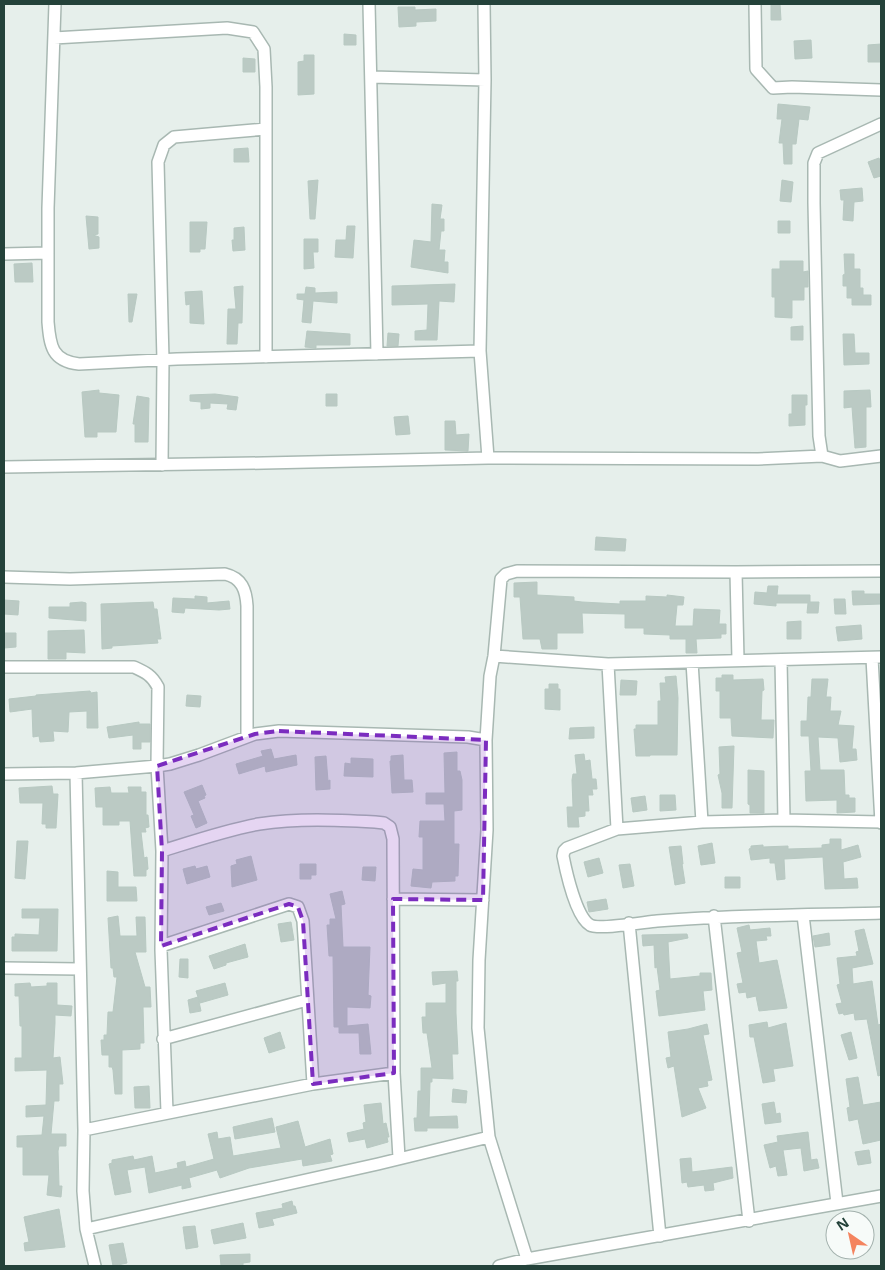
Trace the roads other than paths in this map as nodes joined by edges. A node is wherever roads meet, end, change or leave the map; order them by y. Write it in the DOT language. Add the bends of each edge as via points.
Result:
graph roads {
  1 [pos="55,4"];
  2 [pos="369,4"];
  3 [pos="484,4"];
  4 [pos="755,4"];
  5 [pos="54,38"];
  6 [pos="372,77"];
  7 [pos="486,80"];
  8 [pos="881,90"];
  9 [pos="881,124"];
  10 [pos="266,128"];
  11 [pos="48,253"];
  12 [pos="4,254"];
  13 [pos="480,350"];
  14 [pos="376,354"];
  15 [pos="266,357"];
  16 [pos="163,360"];
  17 [pos="822,456"];
  18 [pos="881,456"];
  19 [pos="488,458"];
  20 [pos="162,465"];
  21 [pos="4,467"];
  22 [pos="881,571"];
  23 [pos="736,572"];
  24 [pos="4,577"];
  25 [pos="494,656"];
  26 [pos="877,657"];
  27 [pos="738,660"];
  28 [pos="781,660"];
  29 [pos="692,662"];
  30 [pos="608,664"];
  31 [pos="4,667"];
  32 [pos="247,736"];
  33 [pos="486,740"];
  34 [pos="156,766"];
  35 [pos="76,773"];
  36 [pos="4,774"];
  37 [pos="784,820"];
  38 [pos="702,822"];
  39 [pos="881,822"];
  40 [pos="617,829"];
  41 [pos="162,851"];
  42 [pos="394,899"];
  43 [pos="483,900"];
  44 [pos="881,913"];
  45 [pos="803,915"];
  46 [pos="714,916"];
  47 [pos="629,923"];
  48 [pos="161,946"];
  49 [pos="4,968"];
  50 [pos="79,969"];
  51 [pos="307,1000"];
  52 [pos="163,1039"];
  53 [pos="394,1072"];
  54 [pos="312,1084"];
  55 [pos="167,1112"];
  56 [pos="84,1130"];
  57 [pos="489,1137"];
  58 [pos="398,1158"];
  59 [pos="881,1196"];
  60 [pos="837,1203"];
  61 [pos="749,1221"];
  62 [pos="86,1229"];
  63 [pos="660,1236"];
  64 [pos="527,1260"];
  65 [pos="95,1266"];
  66 [pos="499,1266"];
  1 -- 5 [label="street"];
  2 -- 6 [label="street"];
  3 -- 7 [label="street"];
  4 -- 8 [label="street" via="756,69 773,88"];
  5 -- 10 [label="street" via="227,28 253,32 264,49"];
  5 -- 11 [label="street"];
  6 -- 7 [label="street"];
  6 -- 14 [label="street"];
  7 -- 13 [label="street"];
  9 -- 17 [label="street" via="822,150 815,159 819,436"];
  10 -- 15 [label="street"];
  10 -- 16 [label="street" via="174,137 164,145 158,162"];
  11 -- 12 [label="street"];
  11 -- 16 [label="street" via="49,340 54,352 68,363 79,364"];
  13 -- 14 [label="street"];
  13 -- 19 [label="street"];
  14 -- 15 [label="street"];
  15 -- 16 [label="street"];
  16 -- 20 [label="street"];
  17 -- 18 [label="street" via="840,460"];
  17 -- 19 [label="street" via="758,459"];
  19 -- 20 [label="street"];
  20 -- 21 [label="street"];
  22 -- 23 [label="street"];
  23 -- 25 [label="street" via="510,572 500,584"];
  23 -- 27 [label="street"];
  24 -- 32 [label="street" via="232,576 243,585 246,594"];
  25 -- 30 [label="street"];
  25 -- 33 [label="street"];
  26 -- 28 [label="street"];
  26 -- 39 [label="street"];
  27 -- 28 [label="street"];
  27 -- 29 [label="street"];
  28 -- 37 [label="street"];
  29 -- 30 [label="street"];
  29 -- 38 [label="street"];
  30 -- 40 [label="street"];
  31 -- 34 [label="street" via="134,667 145,672 154,678 158,687"];
  32 -- 33 [label="street" via="280,731"];
  32 -- 34 [label="street" via="199,755"];
  33 -- 43 [label="street" via="487,830"];
  34 -- 35 [label="street"];
  34 -- 41 [label="street"];
  35 -- 36 [label="street"];
  35 -- 50 [label="street"];
  37 -- 38 [label="street"];
  37 -- 39 [label="street"];
  38 -- 40 [label="street"];
  40 -- 47 [label="street" via="566,848 563,856 578,910 586,923 596,928"];
  41 -- 42 [label="street" via="259,824 296,820 384,823 390,827 393,840"];
  41 -- 48 [label="street"];
  42 -- 43 [label="street"];
  42 -- 53 [label="street"];
  43 -- 57 [label="street" via="478,1028"];
  44 -- 45 [label="street"];
  45 -- 46 [label="street"];
  45 -- 60 [label="street"];
  46 -- 47 [label="street"];
  46 -- 61 [label="street"];
  47 -- 63 [label="street"];
  48 -- 51 [label="street" via="289,904 298,908 303,921"];
  48 -- 52 [label="street"];
  49 -- 50 [label="street"];
  50 -- 56 [label="street"];
  51 -- 52 [label="street"];
  51 -- 54 [label="street"];
  52 -- 55 [label="street"];
  53 -- 54 [label="street"];
  53 -- 58 [label="street"];
  54 -- 55 [label="street"];
  55 -- 56 [label="street"];
  56 -- 62 [label="street"];
  57 -- 58 [label="street"];
  57 -- 64 [label="street"];
  58 -- 62 [label="street"];
  59 -- 60 [label="street"];
  60 -- 61 [label="street"];
  61 -- 63 [label="street"];
  62 -- 65 [label="street"];
  63 -- 64 [label="street"];
  64 -- 66 [label="street"];
}
